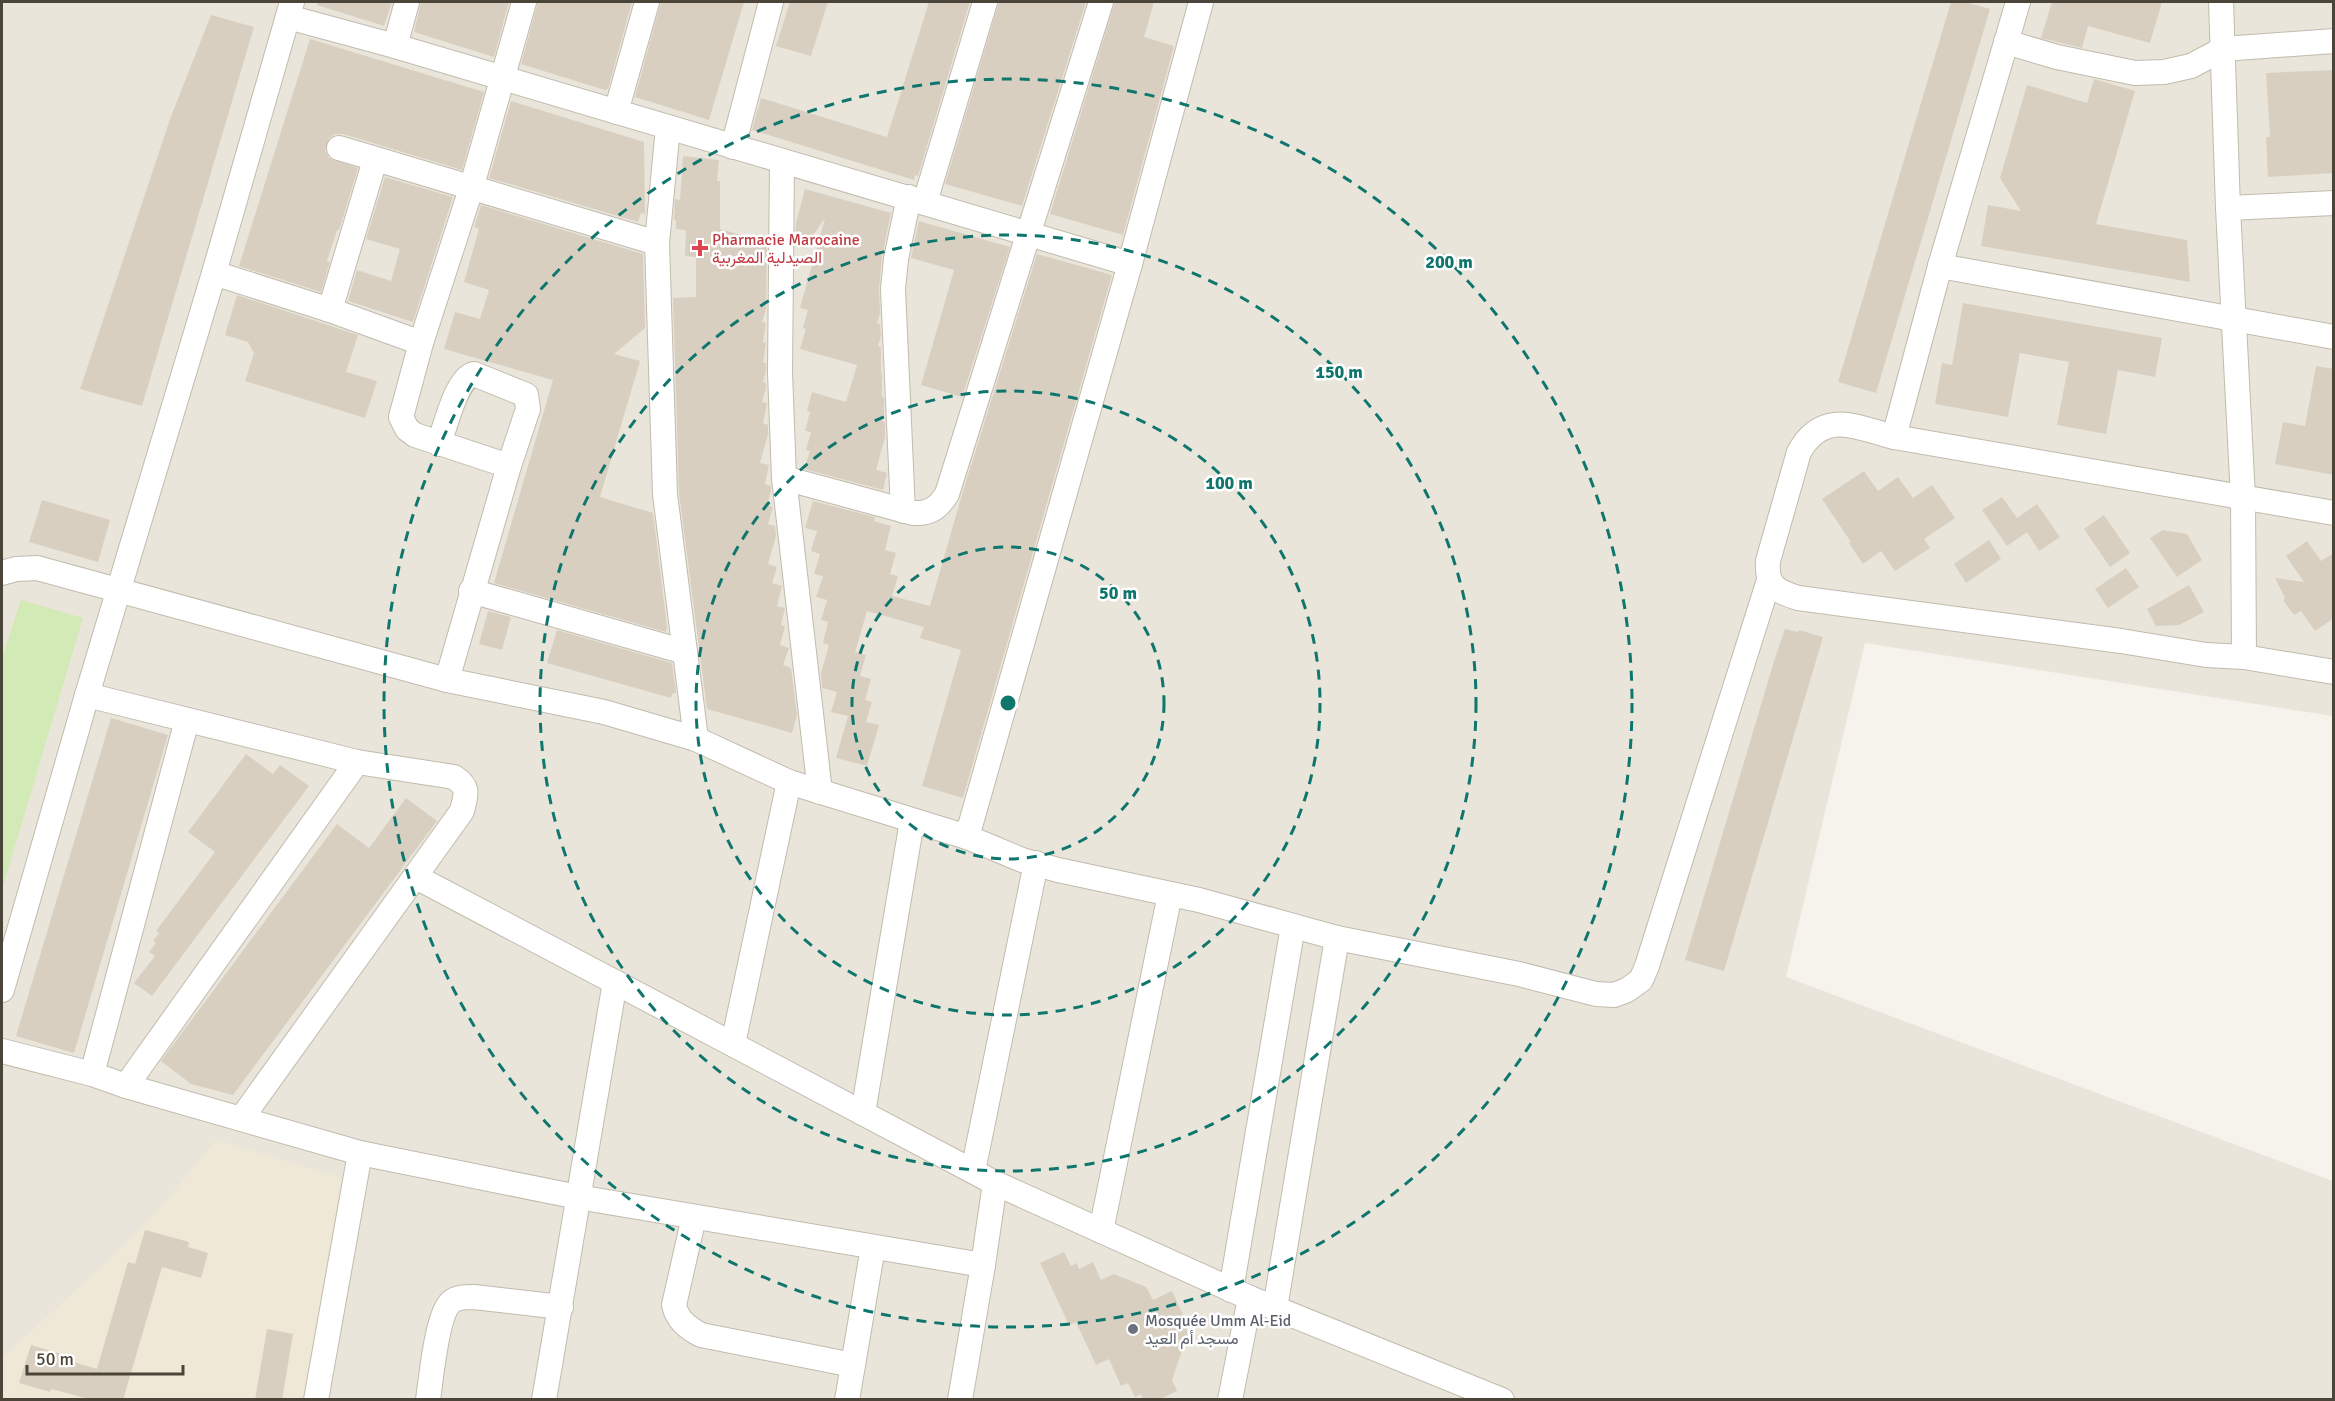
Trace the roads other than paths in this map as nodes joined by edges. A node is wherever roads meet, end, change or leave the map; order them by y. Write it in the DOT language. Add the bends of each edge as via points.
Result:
graph roads {
  1 [pos="407,2"];
  2 [pos="524,2"];
  3 [pos="647,2"];
  4 [pos="771,2"];
  5 [pos="985,2"];
  6 [pos="1101,2"];
  7 [pos="1201,2"];
  8 [pos="2018,2"];
  9 [pos="2221,2"];
  10 [pos="290,9"];
  11 [pos="2334,41"];
  12 [pos="2006,42"];
  13 [pos="395,46"];
  14 [pos="2223,49"];
  15 [pos="502,79"];
  16 [pos="616,112"];
  17 [pos="668,127"];
  18 [pos="733,147"];
  19 [pos="339,148"];
  20 [pos="375,160"];
  21 [pos="782,162"];
  22 [pos="471,189"];
  23 [pos="917,200"];
  24 [pos="2334,203"];
  25 [pos="2228,208"];
  26 [pos="1029,233"];
  27 [pos="657,243"];
  28 [pos="1130,264"];
  29 [pos="1940,267"];
  30 [pos="214,273"];
  31 [pos="330,310"];
  32 [pos="2234,320"];
  33 [pos="2334,337"];
  34 [pos="421,343"];
  35 [pos="1894,437"];
  36 [pos="439,444"];
  37 [pos="509,466"];
  38 [pos="784,478"];
  39 [pos="2243,498"];
  40 [pos="903,511"];
  41 [pos="2334,513"];
  42 [pos="2,573"];
  43 [pos="1769,580"];
  44 [pos="120,590"];
  45 [pos="471,591"];
  46 [pos="685,652"];
  47 [pos="2244,657"];
  48 [pos="2334,672"];
  49 [pos="447,680"];
  50 [pos="87,695"];
  51 [pos="187,720"];
  52 [pos="696,739"];
  53 [pos="357,762"];
  54 [pos="789,782"];
  55 [pos="820,792"];
  56 [pos="912,821"];
  57 [pos="967,837"];
  58 [pos="1036,864"];
  59 [pos="416,877"];
  60 [pos="1170,894"];
  61 [pos="1293,926"];
  62 [pos="1337,938"];
  63 [pos="615,982"];
  64 [pos="2,990"];
  65 [pos="733,1044"];
  66 [pos="2,1051"];
  67 [pos="92,1074"];
  68 [pos="126,1086"];
  69 [pos="863,1113"];
  70 [pos="241,1119"];
  71 [pos="360,1153"];
  72 [pos="973,1172"];
  73 [pos="995,1183"];
  74 [pos="578,1197"];
  75 [pos="694,1217"];
  76 [pos="1101,1231"];
  77 [pos="873,1246"];
  78 [pos="983,1265"];
  79 [pos="1241,1294"];
  80 [pos="561,1307"];
  81 [pos="1275,1308"];
  82 [pos="853,1365"];
  83 [pos="1497,1399"];
  84 [pos="316,1400"];
  85 [pos="428,1400"];
  86 [pos="544,1400"];
  87 [pos="848,1400"];
  88 [pos="960,1400"];
  89 [pos="1230,1400"];
  1 -- 13 [label="street"];
  2 -- 15 [label="street"];
  3 -- 16 [label="street"];
  4 -- 18 [label="street"];
  5 -- 23 [label="street"];
  6 -- 26 [label="street"];
  7 -- 28 [label="street"];
  8 -- 12 [label="street"];
  9 -- 14 [label="street"];
  10 -- 13 [label="street"];
  10 -- 30 [label="street"];
  11 -- 14 [label="street"];
  12 -- 14 [label="street" via="2135,73 2191,66"];
  12 -- 29 [label="street"];
  13 -- 15 [label="street"];
  14 -- 25 [label="street"];
  15 -- 16 [label="street"];
  15 -- 22 [label="street"];
  16 -- 17 [label="street"];
  17 -- 18 [label="street"];
  17 -- 27 [label="street"];
  18 -- 21 [label="street"];
  19 -- 20 [label="street"];
  20 -- 22 [label="street"];
  20 -- 31 [label="street"];
  21 -- 23 [label="street"];
  21 -- 38 [label="street" via="780,372"];
  22 -- 27 [label="street"];
  22 -- 34 [label="street"];
  23 -- 26 [label="street"];
  23 -- 40 [label="street" via="896,259 893,289"];
  24 -- 25 [label="street"];
  25 -- 32 [label="street"];
  26 -- 28 [label="street"];
  26 -- 40 [label="street" via="947,494 931,511"];
  27 -- 46 [label="street" via="665,494"];
  28 -- 57 [label="street"];
  29 -- 32 [label="street"];
  29 -- 35 [label="street"];
  30 -- 31 [label="street"];
  30 -- 44 [label="street"];
  31 -- 34 [label="street"];
  32 -- 33 [label="street"];
  32 -- 39 [label="street"];
  34 -- 36 [label="street" via="401,417 411,433"];
  35 -- 39 [label="street"];
  35 -- 43 [label="street" via="1843,423 1808,436 1799,452 1768,561"];
  36 -- 37 [label="street"];
  36 -- 37 [label="street" via="460,386 466,376 474,374 523,392 528,399"];
  37 -- 45 [label="street"];
  38 -- 40 [label="street"];
  38 -- 55 [label="street"];
  39 -- 41 [label="street"];
  39 -- 47 [label="street"];
  42 -- 44 [label="street" via="36,568"];
  43 -- 47 [label="street" via="1778,590 1798,598"];
  43 -- 62 [label="street" via="1641,980 1614,995 1596,994 1519,974"];
  44 -- 49 [label="street"];
  44 -- 50 [label="street"];
  45 -- 46 [label="street"];
  45 -- 49 [label="street"];
  46 -- 52 [label="street"];
  47 -- 48 [label="street"];
  49 -- 52 [label="street" via="604,712"];
  50 -- 51 [label="street"];
  50 -- 64 [label="street"];
  51 -- 53 [label="street"];
  51 -- 67 [label="street"];
  52 -- 54 [label="street"];
  53 -- 59 [label="street" via="454,777 465,787 462,811"];
  53 -- 68 [label="street"];
  54 -- 55 [label="street"];
  54 -- 65 [label="street"];
  55 -- 56 [label="street"];
  56 -- 57 [label="street"];
  56 -- 69 [label="street"];
  57 -- 58 [label="street"];
  58 -- 60 [label="street"];
  58 -- 72 [label="street"];
  59 -- 63 [label="street"];
  59 -- 70 [label="street"];
  60 -- 61 [label="street"];
  60 -- 76 [label="street"];
  61 -- 62 [label="street"];
  61 -- 79 [label="street"];
  62 -- 81 [label="street"];
  63 -- 65 [label="street"];
  63 -- 74 [label="street"];
  65 -- 69 [label="street"];
  66 -- 67 [label="street"];
  67 -- 68 [label="street"];
  68 -- 70 [label="street"];
  69 -- 72 [label="street"];
  70 -- 71 [label="street"];
  71 -- 74 [label="street"];
  71 -- 84 [label="street"];
  72 -- 73 [label="street"];
  73 -- 76 [label="street"];
  73 -- 78 [label="street"];
  74 -- 75 [label="street"];
  74 -- 80 [label="street"];
  75 -- 77 [label="street"];
  75 -- 82 [label="street" via="674,1305 687,1327 701,1335"];
  76 -- 79 [label="street"];
  77 -- 78 [label="street"];
  77 -- 82 [label="street"];
  78 -- 88 [label="street"];
  79 -- 81 [label="street"];
  79 -- 89 [label="street"];
  80 -- 85 [label="street" via="474,1297 452,1301 441,1321"];
  80 -- 86 [label="street"];
  81 -- 83 [label="street"];
  82 -- 87 [label="street"];
}
